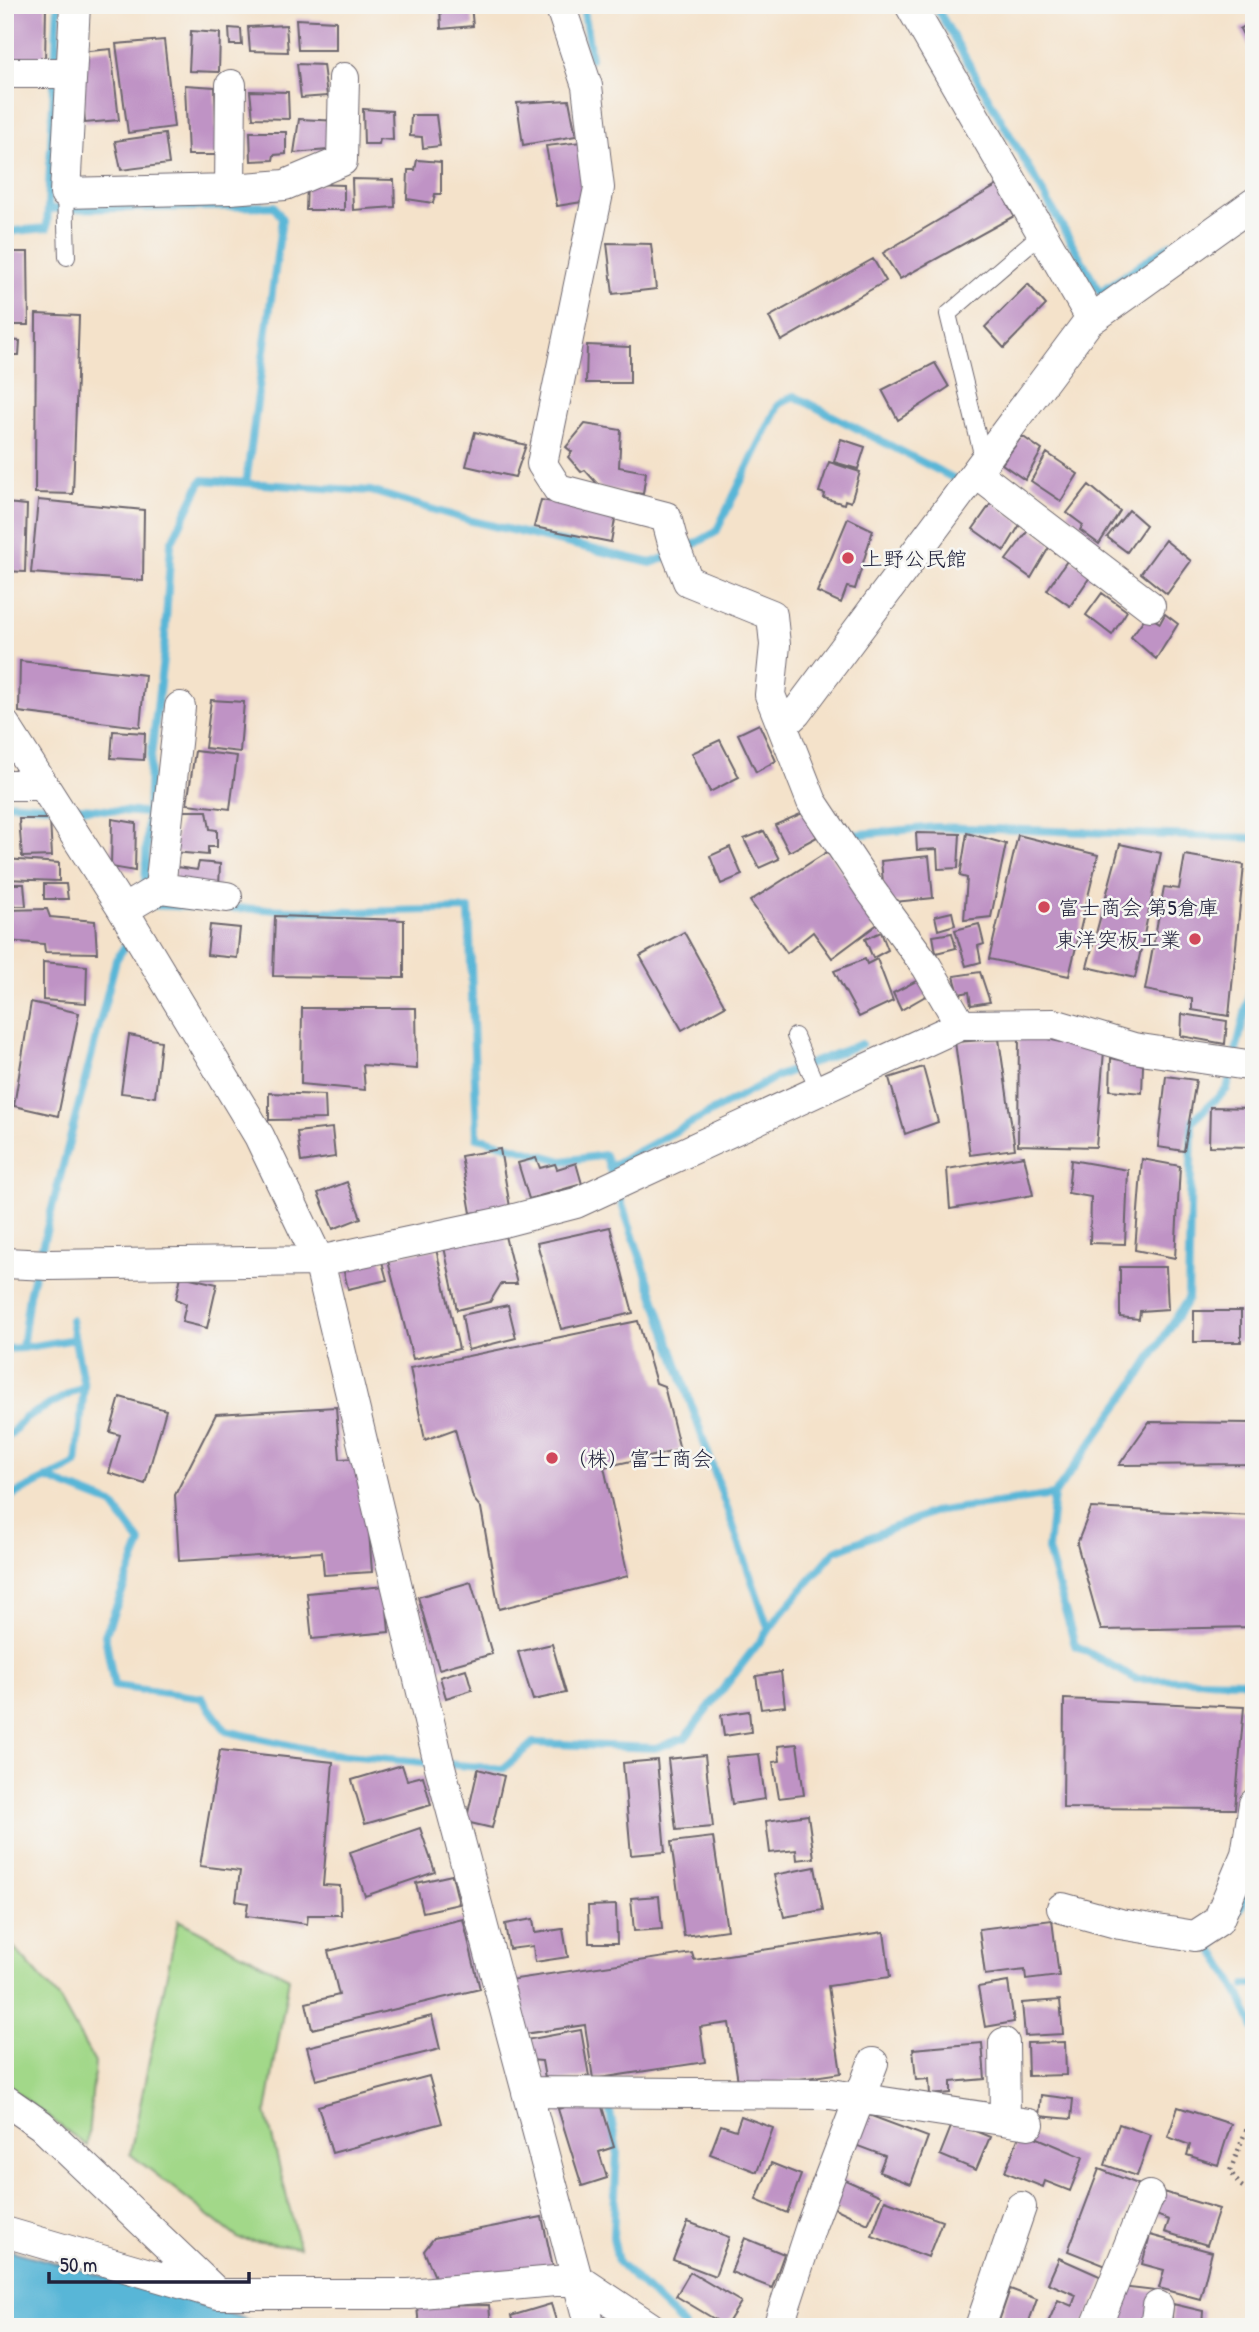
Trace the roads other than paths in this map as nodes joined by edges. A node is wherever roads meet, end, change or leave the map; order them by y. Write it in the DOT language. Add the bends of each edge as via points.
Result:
graph roads {
  1 [pos="75,5"];
  2 [pos="560,5"];
  3 [pos="910,5"];
  4 [pos="5,73"];
  5 [pos="59,73"];
  6 [pos="345,78"];
  7 [pos="231,85"];
  8 [pos="230,189"];
  9 [pos="65,193"];
  10 [pos="1254,203"];
  11 [pos="1042,233"];
  12 [pos="67,257"];
  13 [pos="1087,314"];
  14 [pos="979,456"];
  15 [pos="1150,606"];
  16 [pos="180,707"];
  17 [pos="790,719"];
  18 [pos="5,725"];
  19 [pos="5,785"];
  20 [pos="42,785"];
  21 [pos="227,897"];
  22 [pos="141,909"];
  23 [pos="961,1025"];
  24 [pos="796,1036"];
  25 [pos="1254,1066"];
  26 [pos="814,1082"];
  27 [pos="318,1261"];
  28 [pos="25,1264"];
  29 [pos="1254,1804"];
  30 [pos="1062,1908"];
  31 [pos="1004,2043"];
  32 [pos="873,2063"];
  33 [pos="527,2092"];
  34 [pos="860,2098"];
  35 [pos="5,2100"];
  36 [pos="1149,2196"];
  37 [pos="1021,2207"];
  38 [pos="5,2232"];
  39 [pos="578,2279"];
  40 [pos="218,2294"];
  41 [pos="590,2327"];
  42 [pos="650,2327"];
  43 [pos="778,2327"];
  44 [pos="979,2327"];
  45 [pos="1096,2327"];
  1 -- 5 [label="street"];
  2 -- 17 [label="street" via="587,86 599,188 542,464 558,489 666,517 688,582 772,615 775,645 769,695"];
  3 -- 11 [label="street"];
  4 -- 5 [label="street"];
  5 -- 9 [label="street"];
  6 -- 8 [label="street" via="342,161 285,185"];
  7 -- 8 [label="street"];
  8 -- 9 [label="street"];
  9 -- 12 [label="lane"];
  10 -- 13 [label="street"];
  11 -- 13 [label="street"];
  11 -- 14 [label="lane" via="948,314"];
  13 -- 14 [label="street"];
  14 -- 15 [label="street"];
  14 -- 17 [label="street"];
  16 -- 22 [label="street"];
  17 -- 23 [label="street" via="811,802 927,967"];
  18 -- 20 [label="street"];
  19 -- 20 [label="street"];
  20 -- 22 [label="street"];
  21 -- 22 [label="street"];
  22 -- 27 [label="street"];
  23 -- 25 [label="street" via="1054,1024 1134,1048"];
  23 -- 26 [label="street"];
  24 -- 26 [label="lane"];
  26 -- 27 [label="street" via="576,1203"];
  27 -- 28 [label="street"];
  27 -- 33 [label="street" via="439,1763"];
  29 -- 30 [label="street" via="1246,1854 1218,1921 1195,1936 1120,1924"];
  31 -- 34 [label="street" via="1017,2122"];
  32 -- 34 [label="street"];
  33 -- 34 [label="street"];
  33 -- 39 [label="street"];
  34 -- 43 [label="street"];
  35 -- 40 [label="street" via="41,2125"];
  36 -- 45 [label="street"];
  37 -- 44 [label="street"];
  38 -- 40 [label="street"];
  39 -- 40 [label="street" via="409,2294"];
  39 -- 41 [label="street"];
  39 -- 42 [label="street"];
}
